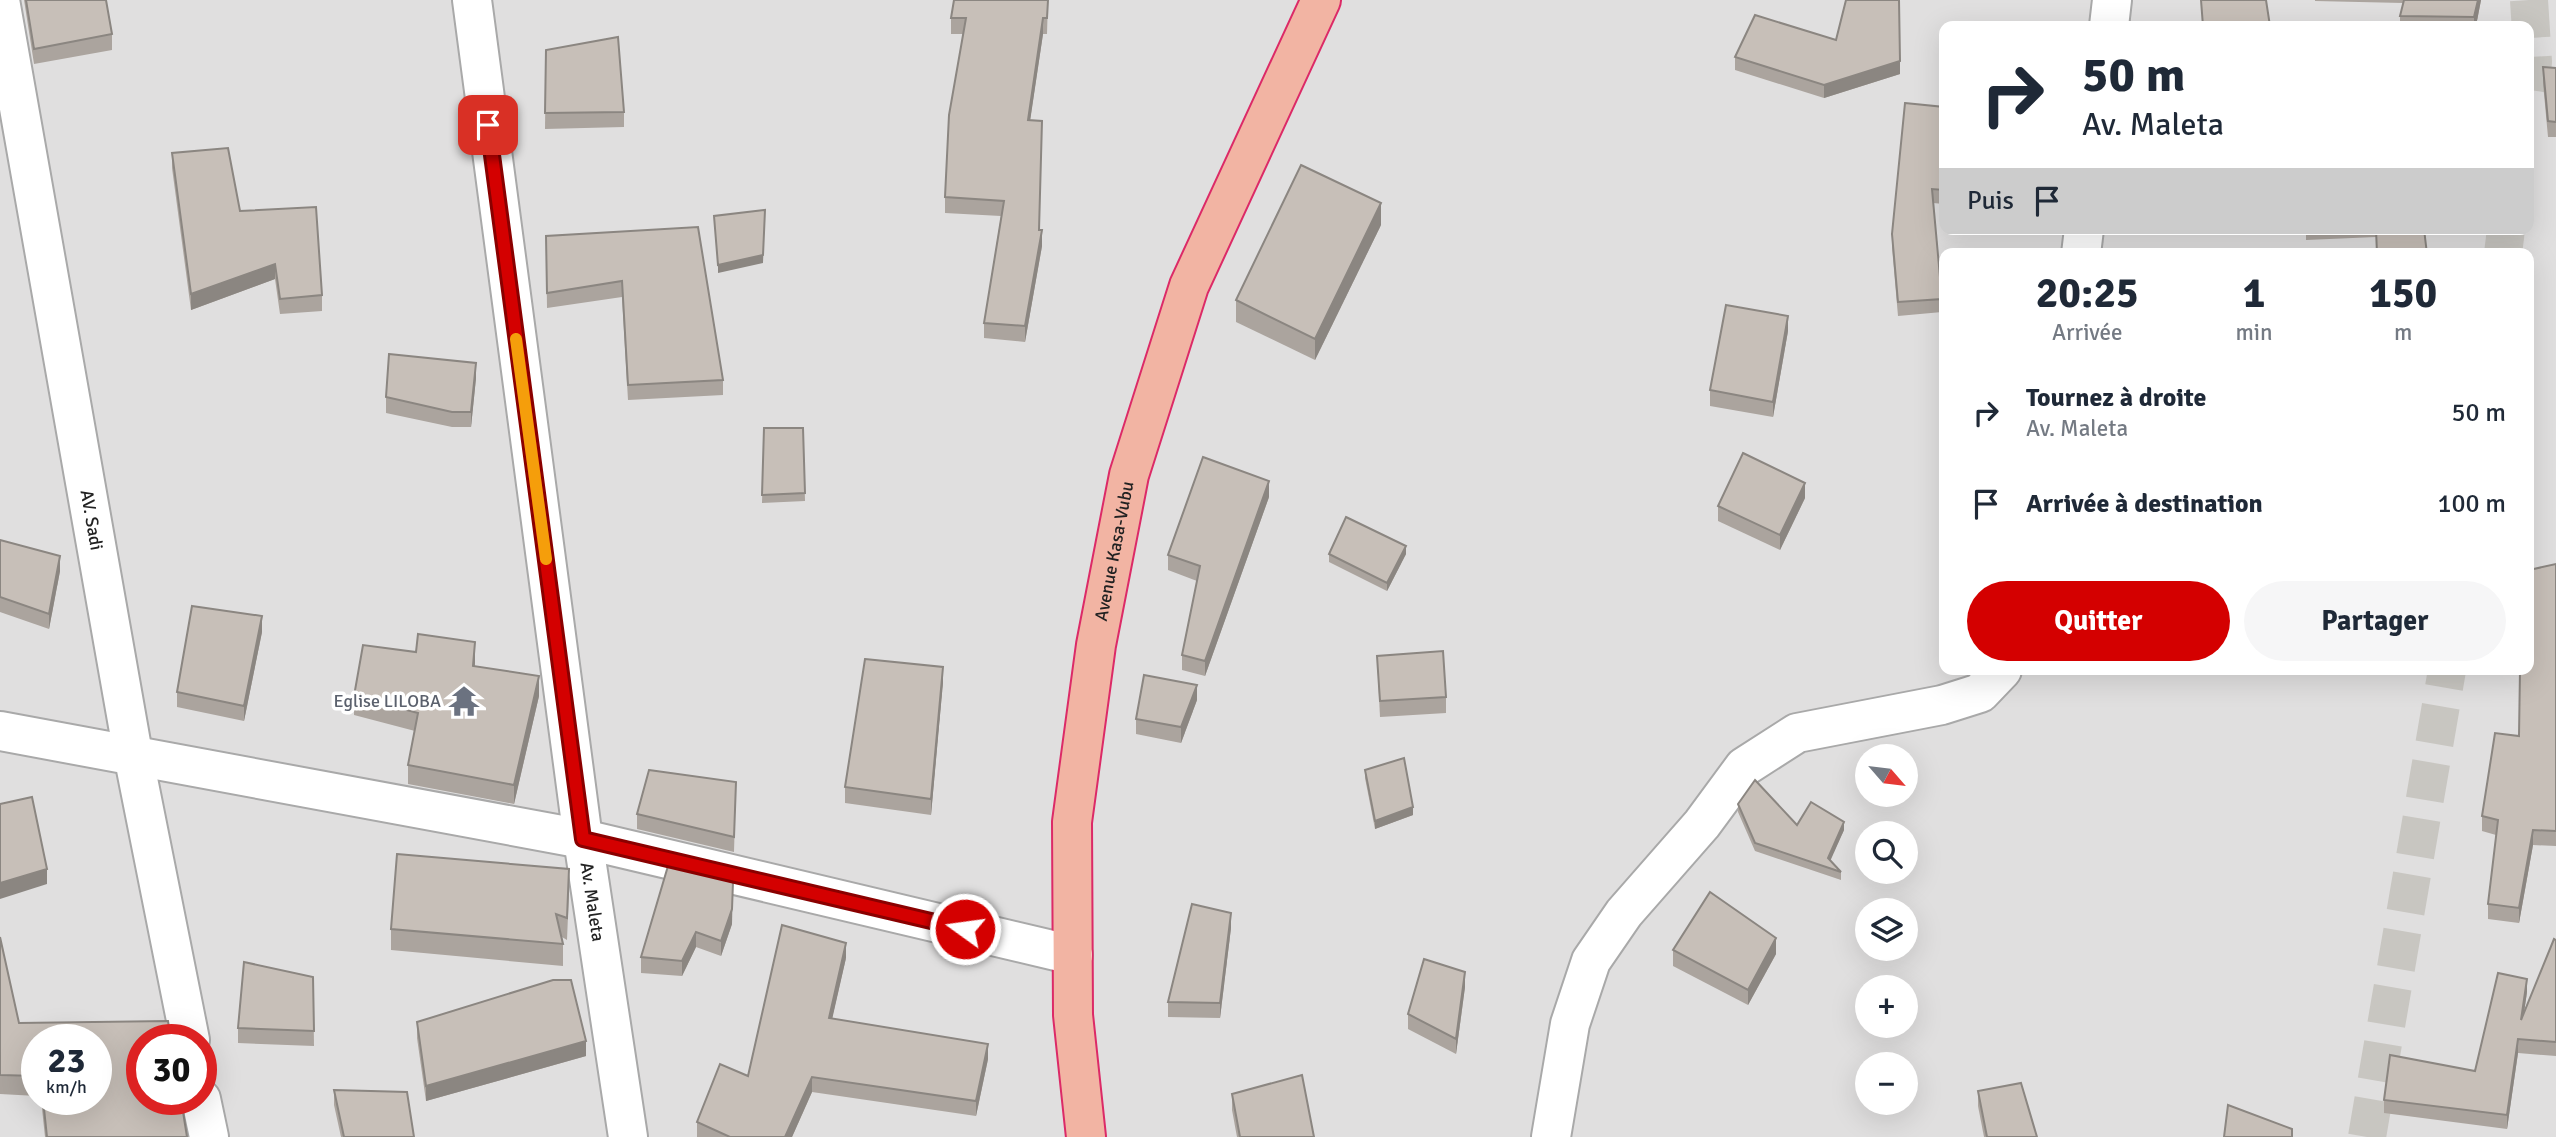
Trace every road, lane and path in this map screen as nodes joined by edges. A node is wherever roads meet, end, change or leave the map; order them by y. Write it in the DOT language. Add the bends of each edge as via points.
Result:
graph roads {
  1 [pos="0,0"];
  2 [pos="472,0"];
  3 [pos="1321,0"];
  4 [pos="2112,0"];
  5 [pos="2110,21"];
  6 [pos="1997,675"];
  7 [pos="0,731"];
  8 [pos="133,754"];
  9 [pos="583,839"];
  10 [pos="1073,955"];
  11 [pos="187,1024"];
  12 [pos="204,1115"];
  13 [pos="209,1137"];
  14 [pos="628,1137"];
  15 [pos="1086,1137"];
  16 [pos="1551,1137"];
  1 -- 8 [label="street, AV. Sadi"];
  2 -- 9 [label="street, Av. Maleta"];
  3 -- 10 [label="highway, Avenue Kasa-Vubu" via="1189,286 1129,475 1096,645 1072,822"];
  4 -- 5 [label="street"];
  6 -- 16 [label="street" via="1980,693 1942,705 1797,733 1744,767 1702,824 1624,913 1591,961 1570,1024"];
  7 -- 8 [label="street"];
  8 -- 9 [label="street"];
  8 -- 11 [label="street, AV. Sadi"];
  9 -- 10 [label="street"];
  9 -- 14 [label="street, Av. Maleta"];
  10 -- 15 [label="highway, Avenue Kasa-Vubu" via="1073,1015"];
  12 -- 13 [label="street"];
}
